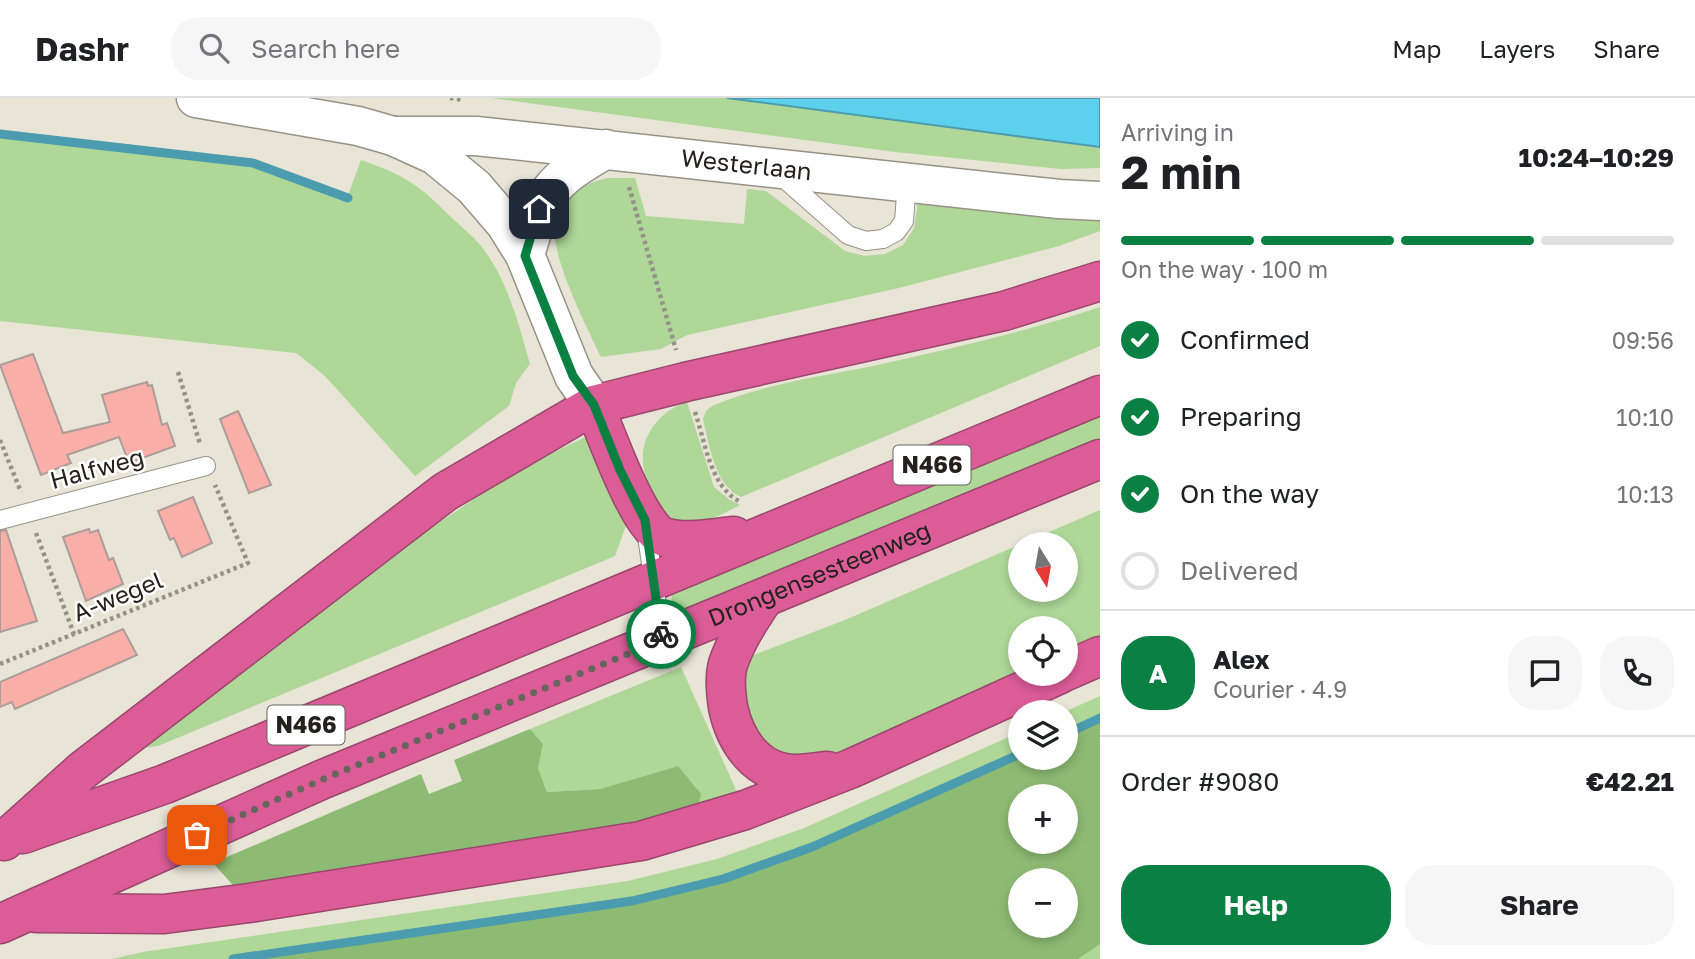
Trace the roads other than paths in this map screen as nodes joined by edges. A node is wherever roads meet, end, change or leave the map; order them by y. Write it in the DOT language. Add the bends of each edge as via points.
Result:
graph roads {
  1 [pos="197,98"];
  2 [pos="393,136"];
  3 [pos="612,150"];
  4 [pos="771,166"];
  5 [pos="907,182"];
  6 [pos="1100,201"];
  7 [pos="525,256"];
  8 [pos="1100,281"];
  9 [pos="1100,395"];
  10 [pos="594,405"];
  11 [pos="1100,459"];
  12 [pos="206,466"];
  13 [pos="0,520"];
  14 [pos="645,520"];
  15 [pos="757,520"];
  16 [pos="655,580"];
  17 [pos="764,598"];
  18 [pos="662,640"];
  19 [pos="1100,656"];
  20 [pos="1078,666"];
  21 [pos="1033,686"];
  22 [pos="850,769"];
  23 [pos="2,842"];
  24 [pos="12,918"];
  1 -- 2 [label="street"];
  2 -- 3 [label="street, Westerlaan" via="476,136"];
  2 -- 7 [label="street" via="435,155 474,187 505,223"];
  3 -- 4 [label="street, Westerlaan"];
  3 -- 7 [label="street" via="569,170 552,187 539,209"];
  4 -- 5 [label="street, Westerlaan"];
  4 -- 5 [label="lane" via="848,235 866,241 883,239 904,221"];
  5 -- 6 [label="street, Westerlaan"];
  7 -- 10 [label="street" via="573,376"];
  8 -- 10 [label="highway" via="1003,311"];
  9 -- 15 [label="highway, N466"];
  10 -- 14 [label="highway"];
  10 -- 23 [label="highway" via="445,492 83,770"];
  11 -- 17 [label="highway, Drongensesteenweg / N466"];
  12 -- 13 [label="lane, Halfweg"];
  14 -- 15 [label="highway" via="662,537 672,538"];
  14 -- 16 [label="lane"];
  15 -- 16 [label="highway, N466"];
  16 -- 18 [label="lane"];
  16 -- 23 [label="highway, N466" via="165,784"];
  17 -- 18 [label="highway, Drongensesteenweg / N466"];
  17 -- 22 [label="highway" via="742,631 727,668 726,694 737,736 748,754 765,766 792,774"];
  18 -- 24 [label="highway, Drongensesteenweg / N466" via="321,780"];
  19 -- 20 [label="highway"];
  21 -- 22 [label="highway"];
  22 -- 24 [label="highway" via="746,810 641,841 164,914"];
}
